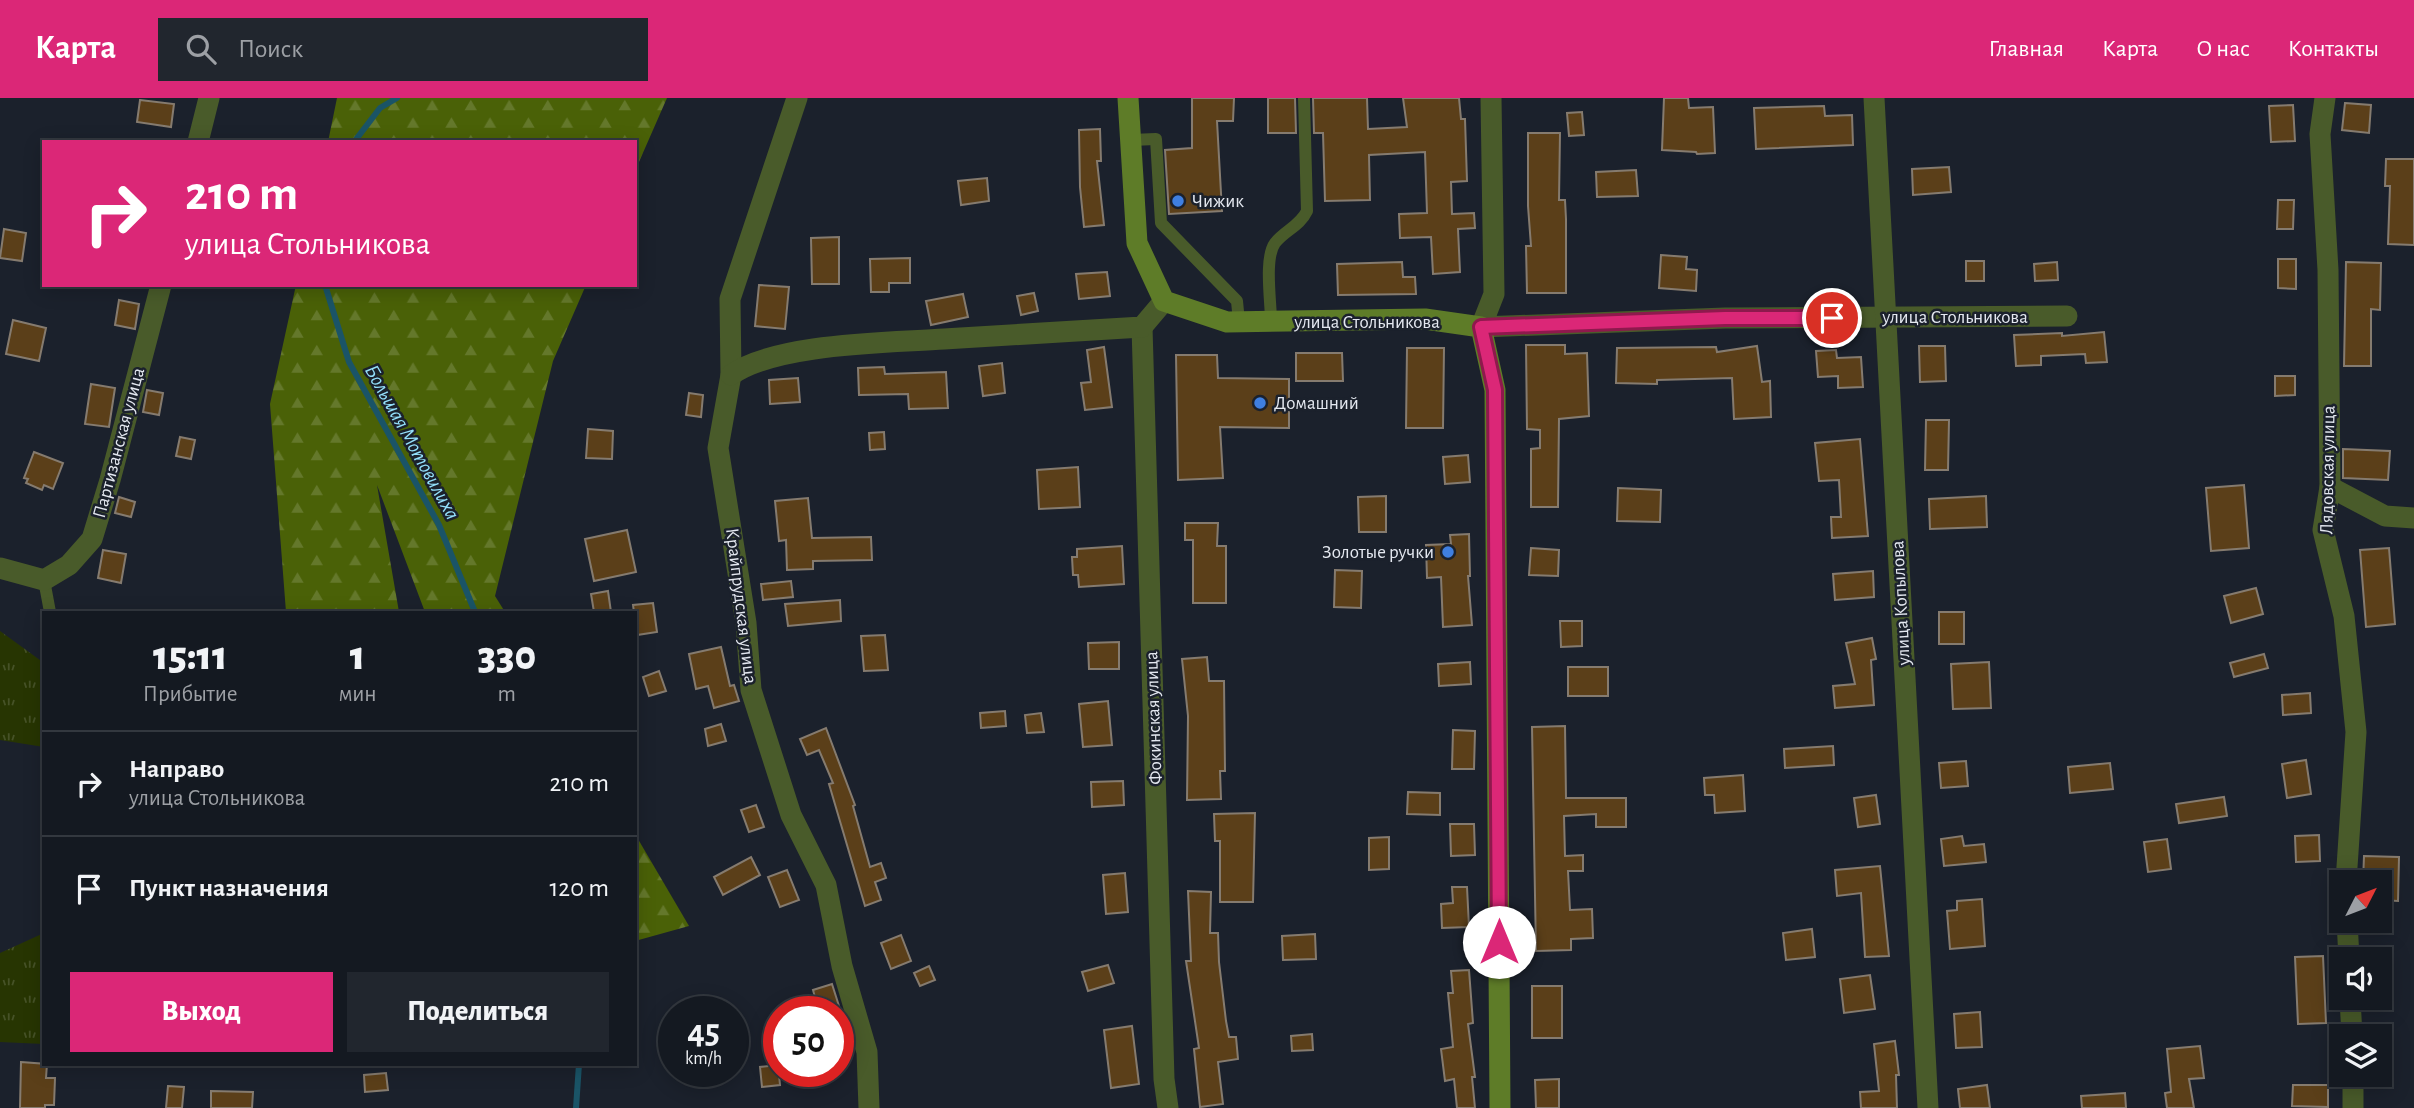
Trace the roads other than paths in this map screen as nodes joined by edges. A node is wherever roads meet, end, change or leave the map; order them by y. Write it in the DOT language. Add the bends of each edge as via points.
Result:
graph roads {
  1 [pos="209,98"];
  2 [pos="797,98"];
  3 [pos="1128,98"];
  4 [pos="1304,98"];
  5 [pos="1492,98"];
  6 [pos="1874,98"];
  7 [pos="2325,98"];
  8 [pos="198,140"];
  9 [pos="1131,140"];
  10 [pos="1161,223"];
  11 [pos="1136,225"];
  12 [pos="160,287"];
  13 [pos="1164,301"];
  14 [pos="2067,316"];
  15 [pos="1885,318"];
  16 [pos="1271,321"];
  17 [pos="1239,322"];
  18 [pos="1142,327"];
  19 [pos="1481,327"];
  20 [pos="731,375"];
  21 [pos="2330,487"];
  22 [pos="2414,518"];
  23 [pos="0,568"];
  24 [pos="44,580"];
  25 [pos="50,611"];
  26 [pos="2347,870"];
  27 [pos="2353,1087"];
  28 [pos="869,1108"];
  29 [pos="1168,1108"];
  30 [pos="1500,1108"];
  31 [pos="1928,1108"];
  32 [pos="2353,1108"];
  1 -- 8 [label="street"];
  2 -- 20 [label="street, Крайпрудская улица" via="730,299"];
  3 -- 9 [label="main road"];
  4 -- 16 [label="lane" via="1307,211 1270,253"];
  5 -- 19 [label="street" via="1494,294"];
  6 -- 15 [label="street, улица Копылова"];
  7 -- 21 [label="street, Лядовская улица" via="2320,134 2328,270"];
  9 -- 10 [label="lane" via="1156,139"];
  9 -- 11 [label="main road"];
  10 -- 11 [label="lane"];
  10 -- 17 [label="lane" via="1237,301"];
  11 -- 13 [label="main road" via="1137,243"];
  12 -- 24 [label="street, Партизанская улица" via="92,539 68,565"];
  13 -- 17 [label="main road, улица Стольникова"];
  13 -- 18 [label="street"];
  14 -- 15 [label="street, улица Стольникова"];
  15 -- 19 [label="street, улица Стольникова" via="1725,318"];
  15 -- 31 [label="street, улица Копылова"];
  16 -- 17 [label="main road, улица Стольникова"];
  16 -- 19 [label="main road, улица Стольникова" via="1425,319"];
  18 -- 20 [label="street" via="847,345 745,365"];
  18 -- 29 [label="street, Фокинская улица"];
  19 -- 30 [label="main road" via="1495,390"];
  20 -- 28 [label="street, Крайпрудская улица" via="718,448 746,623 751,690 791,816 826,885 842,966 867,1052"];
  21 -- 22 [label="street" via="2385,516"];
  21 -- 26 [label="street, Лядовская улица" via="2323,530 2344,616 2356,732"];
  23 -- 24 [label="street"];
  24 -- 25 [label="lane"];
  27 -- 32 [label="street"];
}
